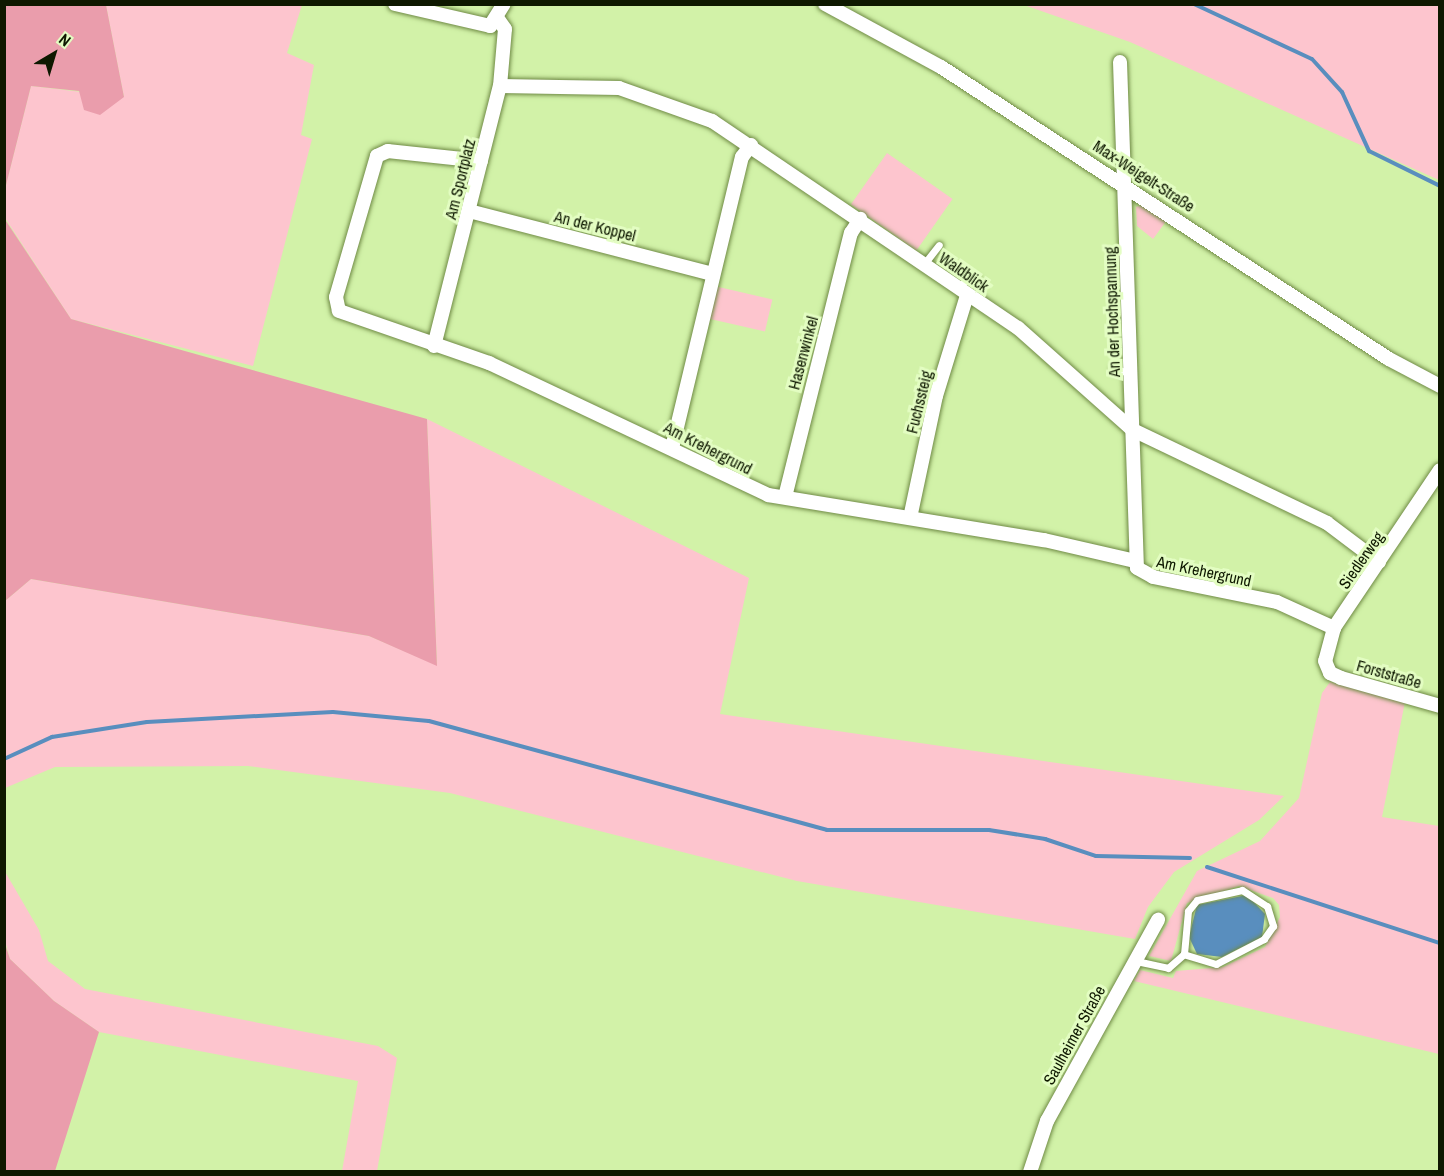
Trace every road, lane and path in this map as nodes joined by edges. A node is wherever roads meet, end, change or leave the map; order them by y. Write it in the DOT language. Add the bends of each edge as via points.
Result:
graph roads {
  1 [pos="395,4"];
  2 [pos="504,4"];
  3 [pos="825,4"];
  4 [pos="498,20"];
  5 [pos="1120,62"];
  6 [pos="500,86"];
  7 [pos="751,145"];
  8 [pos="481,161"];
  9 [pos="1124,182"];
  10 [pos="469,211"];
  11 [pos="860,219"];
  12 [pos="939,244"];
  13 [pos="924,264"];
  14 [pos="712,274"];
  15 [pos="978,281"];
  16 [pos="963,292"];
  17 [pos="434,346"];
  18 [pos="1114,369"];
  19 [pos="1130,373"];
  20 [pos="1440,386"];
  21 [pos="1133,430"];
  22 [pos="672,448"];
  23 [pos="1440,470"];
  24 [pos="786,497"];
  25 [pos="910,518"];
  26 [pos="1135,561"];
  27 [pos="1379,562"];
  28 [pos="1334,628"];
  29 [pos="1330,673"];
  30 [pos="1440,706"];
  31 [pos="1158,920"];
  32 [pos="1184,954"];
  33 [pos="1134,961"];
  34 [pos="1030,1172"];
  1 -- 4 [label="street" via="470,24 490,26"];
  2 -- 4 [label="street"];
  3 -- 9 [label="street, Max-Weigelt-Straße" via="941,67"];
  4 -- 6 [label="street, Am Sportplatz" via="505,29"];
  5 -- 9 [label="street, An der Hochspannung"];
  6 -- 7 [label="street, Waldblick" via="581,84 645,93 693,111"];
  6 -- 8 [label="street, Am Sportplatz"];
  7 -- 11 [label="street, Waldblick"];
  7 -- 14 [label="street" via="742,157"];
  8 -- 10 [label="street, Am Sportplatz"];
  8 -- 17 [label="street, Am Krehergrund" via="388,151 377,156 336,297 344,316"];
  9 -- 19 [label="street, An der Hochspannung"];
  9 -- 20 [label="street, Max-Weigelt-Straße" via="1389,359"];
  10 -- 14 [label="street, An der Koppel"];
  10 -- 17 [label="street, Am Sportplatz"];
  11 -- 13 [label="street, Waldblick"];
  11 -- 24 [label="street, Hasenwinkel" via="851,233"];
  12 -- 13 [label="lane"];
  13 -- 16 [label="street, Waldblick"];
  14 -- 22 [label="street"];
  15 -- 16 [label="lane" via="968,278"];
  16 -- 21 [label="street, Waldblick" via="1043,348"];
  16 -- 25 [label="street, Fuchssteig"];
  17 -- 22 [label="street, Am Krehergrund" via="489,363"];
  18 -- 19 [label="lane"];
  19 -- 21 [label="street, An der Hochspannung"];
  21 -- 26 [label="street, An der Hochspannung"];
  21 -- 27 [label="street, Waldblick" via="1327,523"];
  22 -- 24 [label="street, Am Krehergrund" via="755,490"];
  23 -- 27 [label="street, Siedlerweg"];
  24 -- 25 [label="street, Am Krehergrund"];
  25 -- 26 [label="street, Am Krehergrund"];
  26 -- 28 [label="street, Am Krehergrund" via="1143,574 1277,602"];
  27 -- 28 [label="street, Siedlerweg"];
  28 -- 29 [label="street, Siedlerweg" via="1325,661"];
  29 -- 30 [label="street, Forststraße"];
  31 -- 33 [label="street, Saulheimer Straße"];
  32 -- 32 [label="lane" via="1216,964 1245,952 1273,926 1267,906 1242,890 1197,900 1185,921"];
  32 -- 33 [label="lane" via="1168,969"];
  33 -- 34 [label="street, Saulheimer Straße" via="1047,1121"];
}
